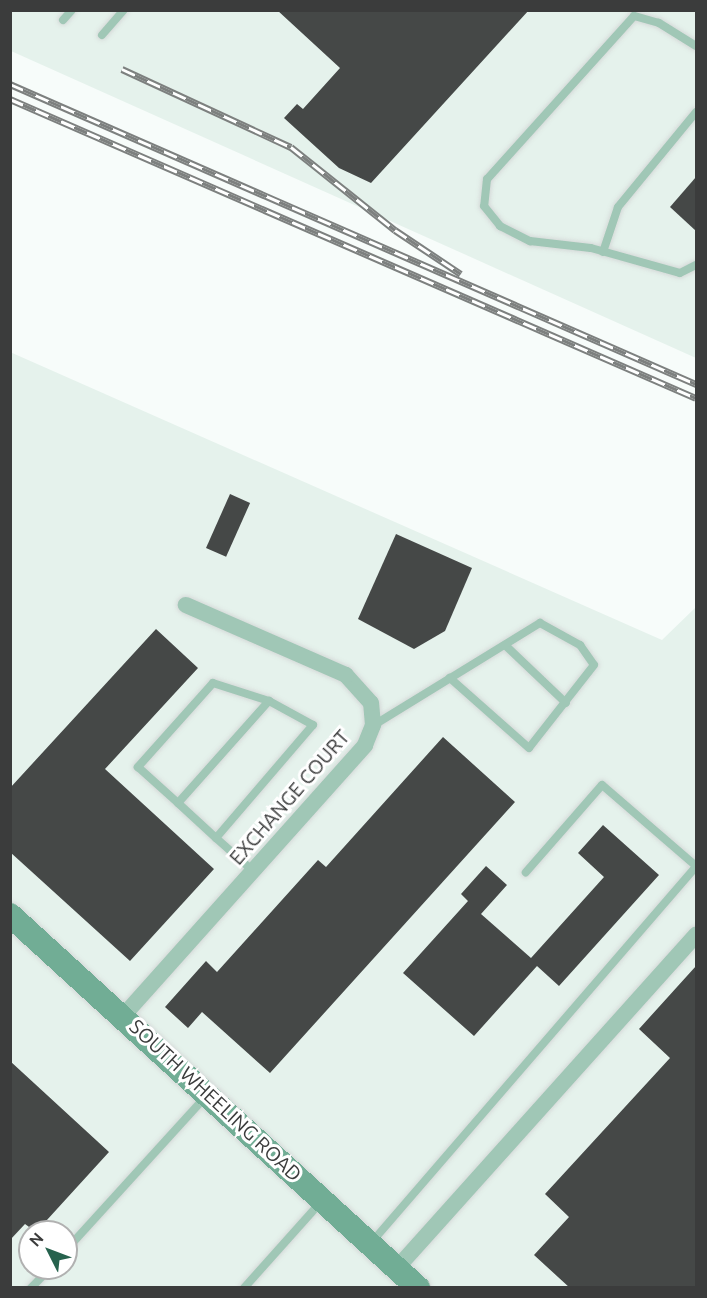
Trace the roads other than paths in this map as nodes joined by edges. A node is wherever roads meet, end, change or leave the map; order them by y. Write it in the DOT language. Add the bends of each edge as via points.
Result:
graph roads {
  1 [pos="72,10"];
  2 [pos="124,10"];
  3 [pos="63,20"];
  4 [pos="102,35"];
  5 [pos="696,46"];
  6 [pos="696,112"];
  7 [pos="603,252"];
  8 [pos="696,265"];
  9 [pos="186,605"];
  10 [pos="505,645"];
  11 [pos="450,678"];
  12 [pos="269,701"];
  13 [pos="566,703"];
  14 [pos="373,725"];
  15 [pos="178,803"];
  16 [pos="216,838"];
  17 [pos="253,871"];
  18 [pos="526,872"];
  19 [pos="10,915"];
  20 [pos="696,935"];
  21 [pos="124,1015"];
  22 [pos="208,1093"];
  23 [pos="323,1199"];
  24 [pos="78,1238"];
  25 [pos="370,1243"];
  26 [pos="397,1268"];
  27 [pos="244,1287"];
  28 [pos="418,1287"];
  1 -- 3 [label="lane"];
  2 -- 4 [label="lane"];
  5 -- 7 [label="lane" via="659,22 634,16 487,180 484,206 500,226 530,241"];
  6 -- 7 [label="lane" via="618,207"];
  7 -- 8 [label="lane" via="680,273"];
  9 -- 14 [label="street, EXCHANGE COURT" via="346,675 370,703"];
  10 -- 11 [label="lane"];
  10 -- 13 [label="lane"];
  10 -- 13 [label="lane" via="540,623 592,656 594,665"];
  11 -- 13 [label="lane" via="529,748"];
  11 -- 14 [label="lane"];
  12 -- 15 [label="lane"];
  12 -- 15 [label="lane" via="213,682 138,767"];
  12 -- 16 [label="lane" via="313,725"];
  14 -- 17 [label="street, EXCHANGE COURT" via="365,746"];
  15 -- 16 [label="lane"];
  16 -- 17 [label="lane"];
  17 -- 21 [label="street, EXCHANGE COURT"];
  18 -- 25 [label="lane" via="602,785 696,866"];
  19 -- 21 [label="main road, SOUTH WHEELING ROAD"];
  20 -- 26 [label="street"];
  21 -- 22 [label="main road, SOUTH WHEELING ROAD"];
  22 -- 23 [label="main road, SOUTH WHEELING ROAD"];
  22 -- 24 [label="lane"];
  23 -- 25 [label="main road, SOUTH WHEELING ROAD"];
  23 -- 27 [label="lane"];
  25 -- 26 [label="main road, SOUTH WHEELING ROAD"];
  26 -- 28 [label="main road, SOUTH WHEELING ROAD"];
}
